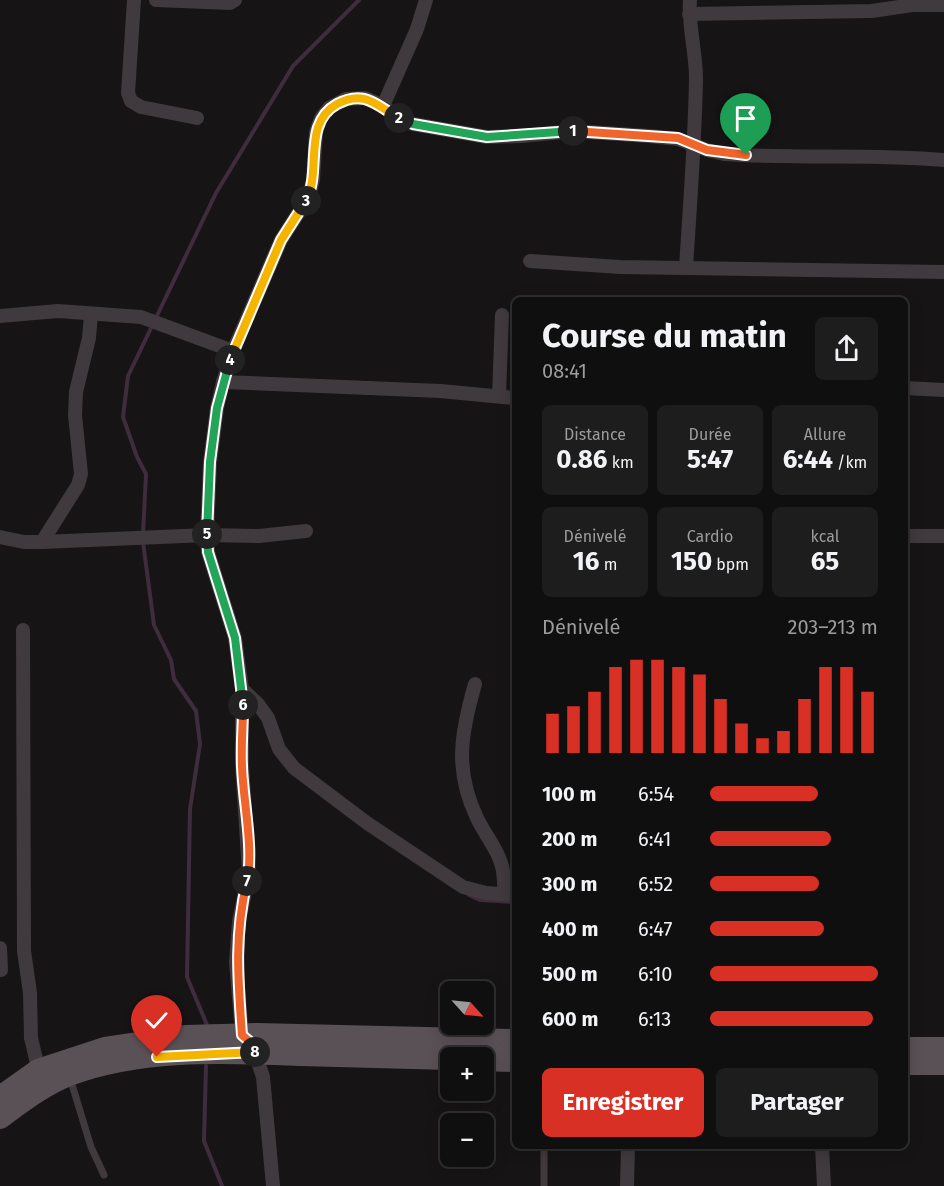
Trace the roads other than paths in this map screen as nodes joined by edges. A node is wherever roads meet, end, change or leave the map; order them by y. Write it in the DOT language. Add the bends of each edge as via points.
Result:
graph roads {
  1 [pos="134,0"];
  2 [pos="156,0"];
  3 [pos="235,0"];
  4 [pos="426,0"];
  5 [pos="944,5"];
  6 [pos="690,7"];
  7 [pos="383,106"];
  8 [pos="197,118"];
  9 [pos="694,145"];
  10 [pos="944,160"];
  11 [pos="530,261"];
  12 [pos="686,267"];
  13 [pos="944,272"];
  14 [pos="91,314"];
  15 [pos="502,315"];
  16 [pos="0,316"];
  17 [pos="233,351"];
  18 [pos="223,382"];
  19 [pos="908,388"];
  20 [pos="944,390"];
  21 [pos="499,396"];
  22 [pos="512,398"];
  23 [pos="306,531"];
  24 [pos="207,535"];
  25 [pos="908,536"];
  26 [pos="944,536"];
  27 [pos="0,537"];
  28 [pos="42,542"];
  29 [pos="23,630"];
  30 [pos="475,684"];
  31 [pos="242,689"];
  32 [pos="510,894"];
  33 [pos="0,948"];
  34 [pos="2,970"];
  35 [pos="512,1040"];
  36 [pos="249,1044"];
  37 [pos="908,1048"];
  38 [pos="944,1048"];
  39 [pos="440,1058"];
  40 [pos="494,1060"];
  41 [pos="512,1061"];
  42 [pos="908,1064"];
  43 [pos="944,1064"];
  44 [pos="69,1075"];
  45 [pos="41,1078"];
  46 [pos="0,1098"];
  47 [pos="0,1118"];
  48 [pos="544,1149"];
  49 [pos="628,1149"];
  50 [pos="822,1149"];
  51 [pos="104,1175"];
  52 [pos="273,1186"];
  53 [pos="544,1186"];
  54 [pos="627,1186"];
  55 [pos="824,1186"];
  1 -- 8 [label="street" via="128,93 131,101"];
  2 -- 3 [label="street"];
  4 -- 7 [label="street"];
  5 -- 6 [label="street" via="872,11"];
  6 -- 9 [label="street" via="696,74"];
  7 -- 9 [label="street" via="413,124 487,137 573,131 678,138"];
  7 -- 17 [label="street" via="365,98 346,99 329,108 321,118 308,198 281,240"];
  9 -- 10 [label="street" via="724,154"];
  9 -- 12 [label="street"];
  11 -- 12 [label="street"];
  12 -- 13 [label="street"];
  14 -- 16 [label="street" via="58,311"];
  14 -- 17 [label="street" via="141,317"];
  14 -- 28 [label="street" via="76,392 81,474"];
  15 -- 21 [label="street"];
  17 -- 18 [label="street"];
  18 -- 21 [label="street"];
  18 -- 24 [label="street" via="210,462"];
  19 -- 20 [label="street"];
  21 -- 22 [label="street"];
  23 -- 24 [label="street" via="259,536"];
  24 -- 28 [label="street"];
  24 -- 31 [label="street" via="208,552 235,638"];
  25 -- 26 [label="street"];
  27 -- 28 [label="street"];
  29 -- 45 [label="street" via="24,951 31,1038"];
  30 -- 32 [label="street" via="465,718 461,765 465,786 496,852"];
  31 -- 32 [label="street" via="268,718 279,749 294,768 463,887"];
  31 -- 36 [label="street" via="249,873 239,921 237,962"];
  33 -- 34 [label="street"];
  35 -- 36 [label="main road"];
  36 -- 39 [label="main road"];
  36 -- 44 [label="main road" via="98,1066"];
  36 -- 45 [label="main road" via="186,1036 105,1048"];
  36 -- 52 [label="street" via="263,1077"];
  37 -- 38 [label="main road"];
  40 -- 41 [label="main road"];
  42 -- 43 [label="main road"];
  44 -- 45 [label="main road"];
  44 -- 51 [label="lane" via="91,1148"];
  45 -- 46 [label="main road"];
  45 -- 47 [label="main road"];
  48 -- 53 [label="lane"];
  49 -- 54 [label="street"];
  50 -- 55 [label="street"];
}
